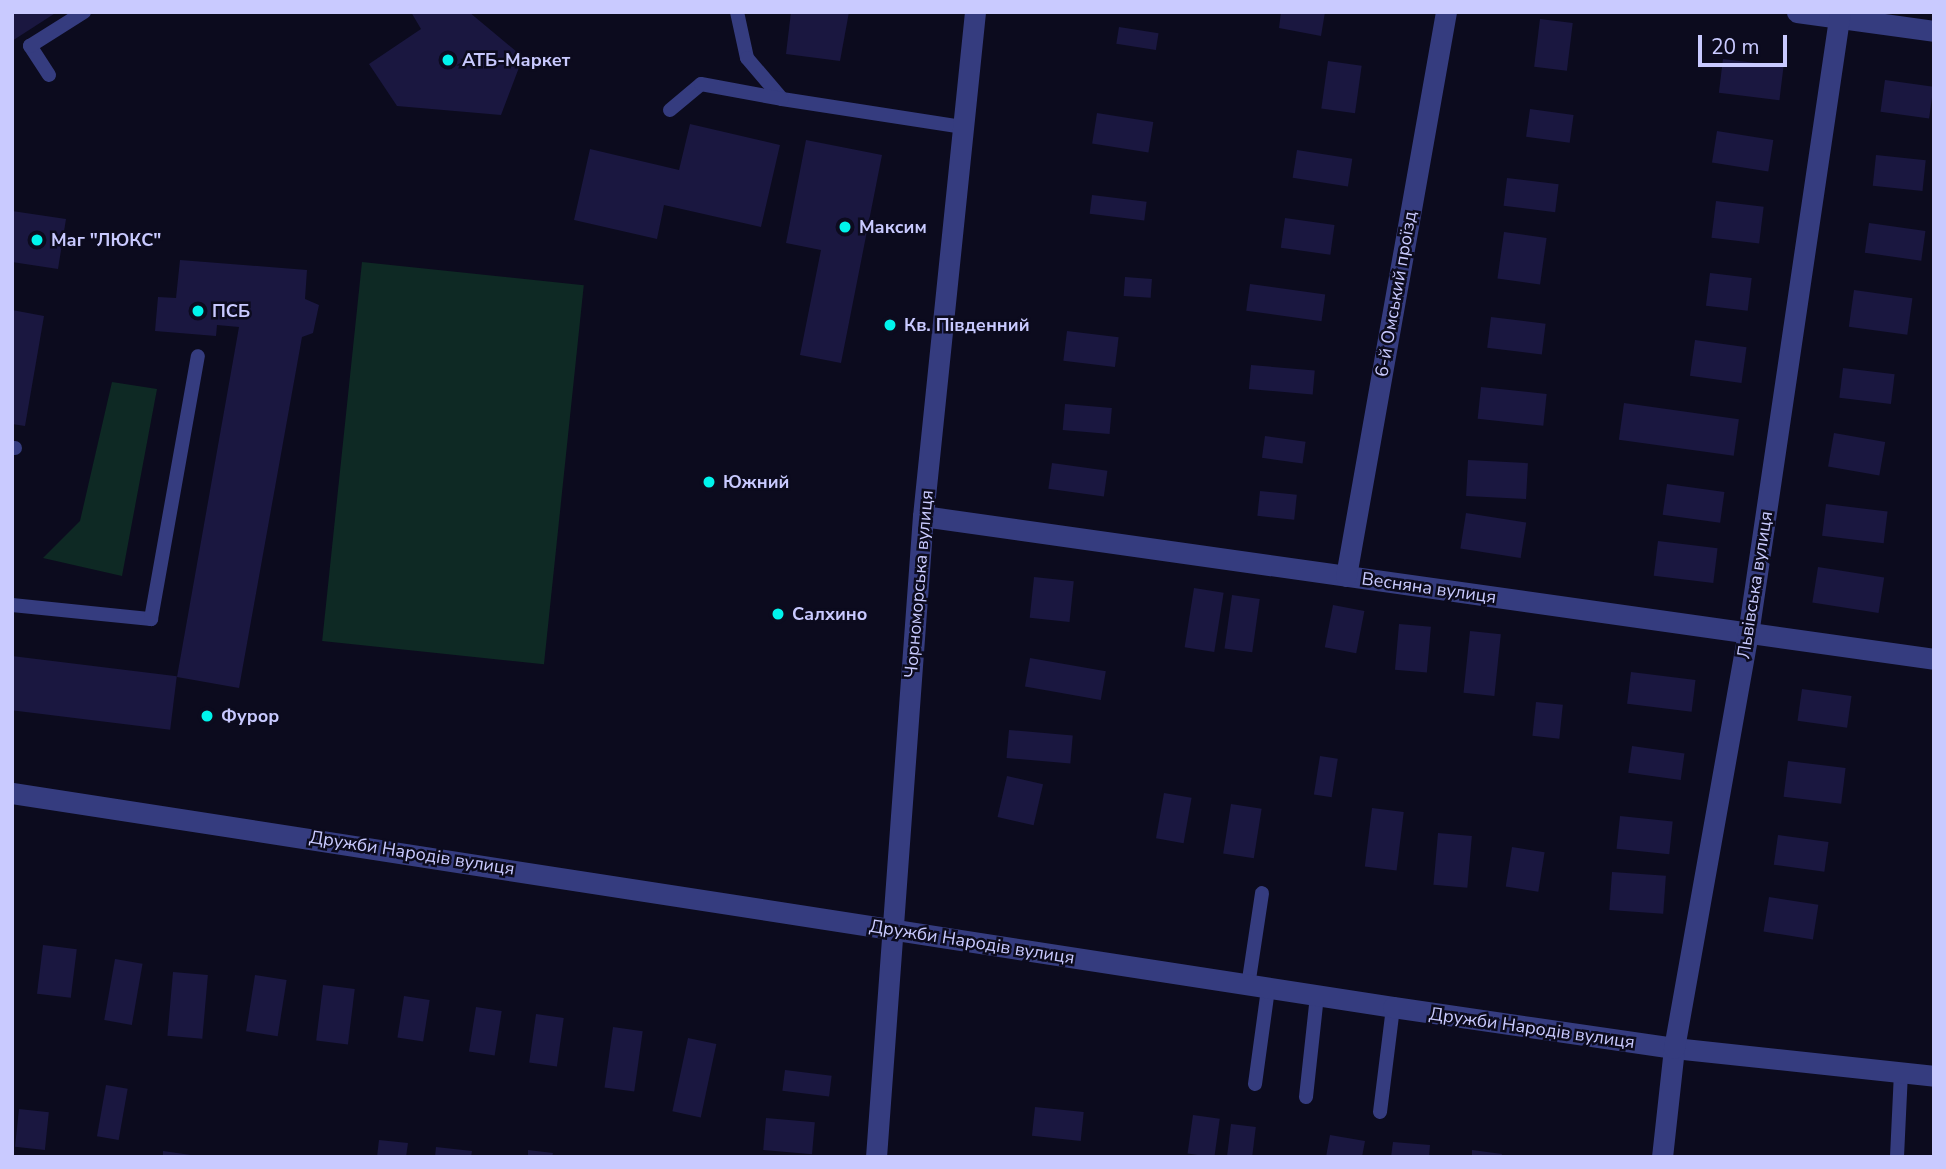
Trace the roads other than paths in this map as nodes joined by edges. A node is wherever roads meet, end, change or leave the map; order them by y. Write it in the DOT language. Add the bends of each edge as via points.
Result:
graph roads {
  1 [pos="84,12"];
  2 [pos="737,12"];
  3 [pos="975,12"];
  4 [pos="1446,12"];
  5 [pos="1797,12"];
  6 [pos="1840,15"];
  7 [pos="1934,32"];
  8 [pos="49,75"];
  9 [pos="782,99"];
  10 [pos="670,110"];
  11 [pos="962,127"];
  12 [pos="198,356"];
  13 [pos="923,516"];
  14 [pos="1346,576"];
  15 [pos="12,605"];
  16 [pos="1748,634"];
  17 [pos="1934,659"];
  18 [pos="12,793"];
  19 [pos="1262,893"];
  20 [pos="892,929"];
  21 [pos="1259,987"];
  22 [pos="1317,996"];
  23 [pos="1393,1007"];
  24 [pos="1674,1048"];
  25 [pos="1901,1073"];
  26 [pos="1934,1076"];
  27 [pos="1255,1084"];
  28 [pos="1306,1097"];
  29 [pos="1380,1112"];
  30 [pos="876,1157"];
  31 [pos="1662,1157"];
  32 [pos="1897,1157"];
  1 -- 8 [label="lane" via="30,46"];
  2 -- 9 [label="lane" via="747,58"];
  3 -- 11 [label="street, Чорноморська вулиця"];
  4 -- 14 [label="street, 6-й Омський проїзд"];
  5 -- 6 [label="street"];
  6 -- 7 [label="street"];
  6 -- 16 [label="street, Львівська вулиця"];
  9 -- 10 [label="lane" via="701,84"];
  9 -- 11 [label="lane"];
  11 -- 13 [label="street, Чорноморська вулиця"];
  12 -- 15 [label="lane" via="151,619"];
  13 -- 14 [label="street, Весняна вулиця"];
  13 -- 20 [label="street, Чорноморська вулиця"];
  14 -- 16 [label="street, Весняна вулиця"];
  16 -- 17 [label="street, Весняна вулиця"];
  16 -- 24 [label="street, Львівська вулиця"];
  18 -- 20 [label="street, Дружби Народів вулиця"];
  19 -- 21 [label="lane"];
  20 -- 21 [label="street, Дружби Народів вулиця"];
  20 -- 30 [label="street, Чорноморська вулиця"];
  21 -- 22 [label="street, Дружби Народів вулиця"];
  21 -- 27 [label="lane"];
  22 -- 23 [label="street, Дружби Народів вулиця"];
  22 -- 28 [label="lane"];
  23 -- 24 [label="street, Дружби Народів вулиця"];
  23 -- 29 [label="lane"];
  24 -- 25 [label="street, Дружби Народів вулиця"];
  24 -- 31 [label="street, Львівська вулиця"];
  25 -- 26 [label="street, Дружби Народів вулиця"];
  25 -- 32 [label="lane"];
}
